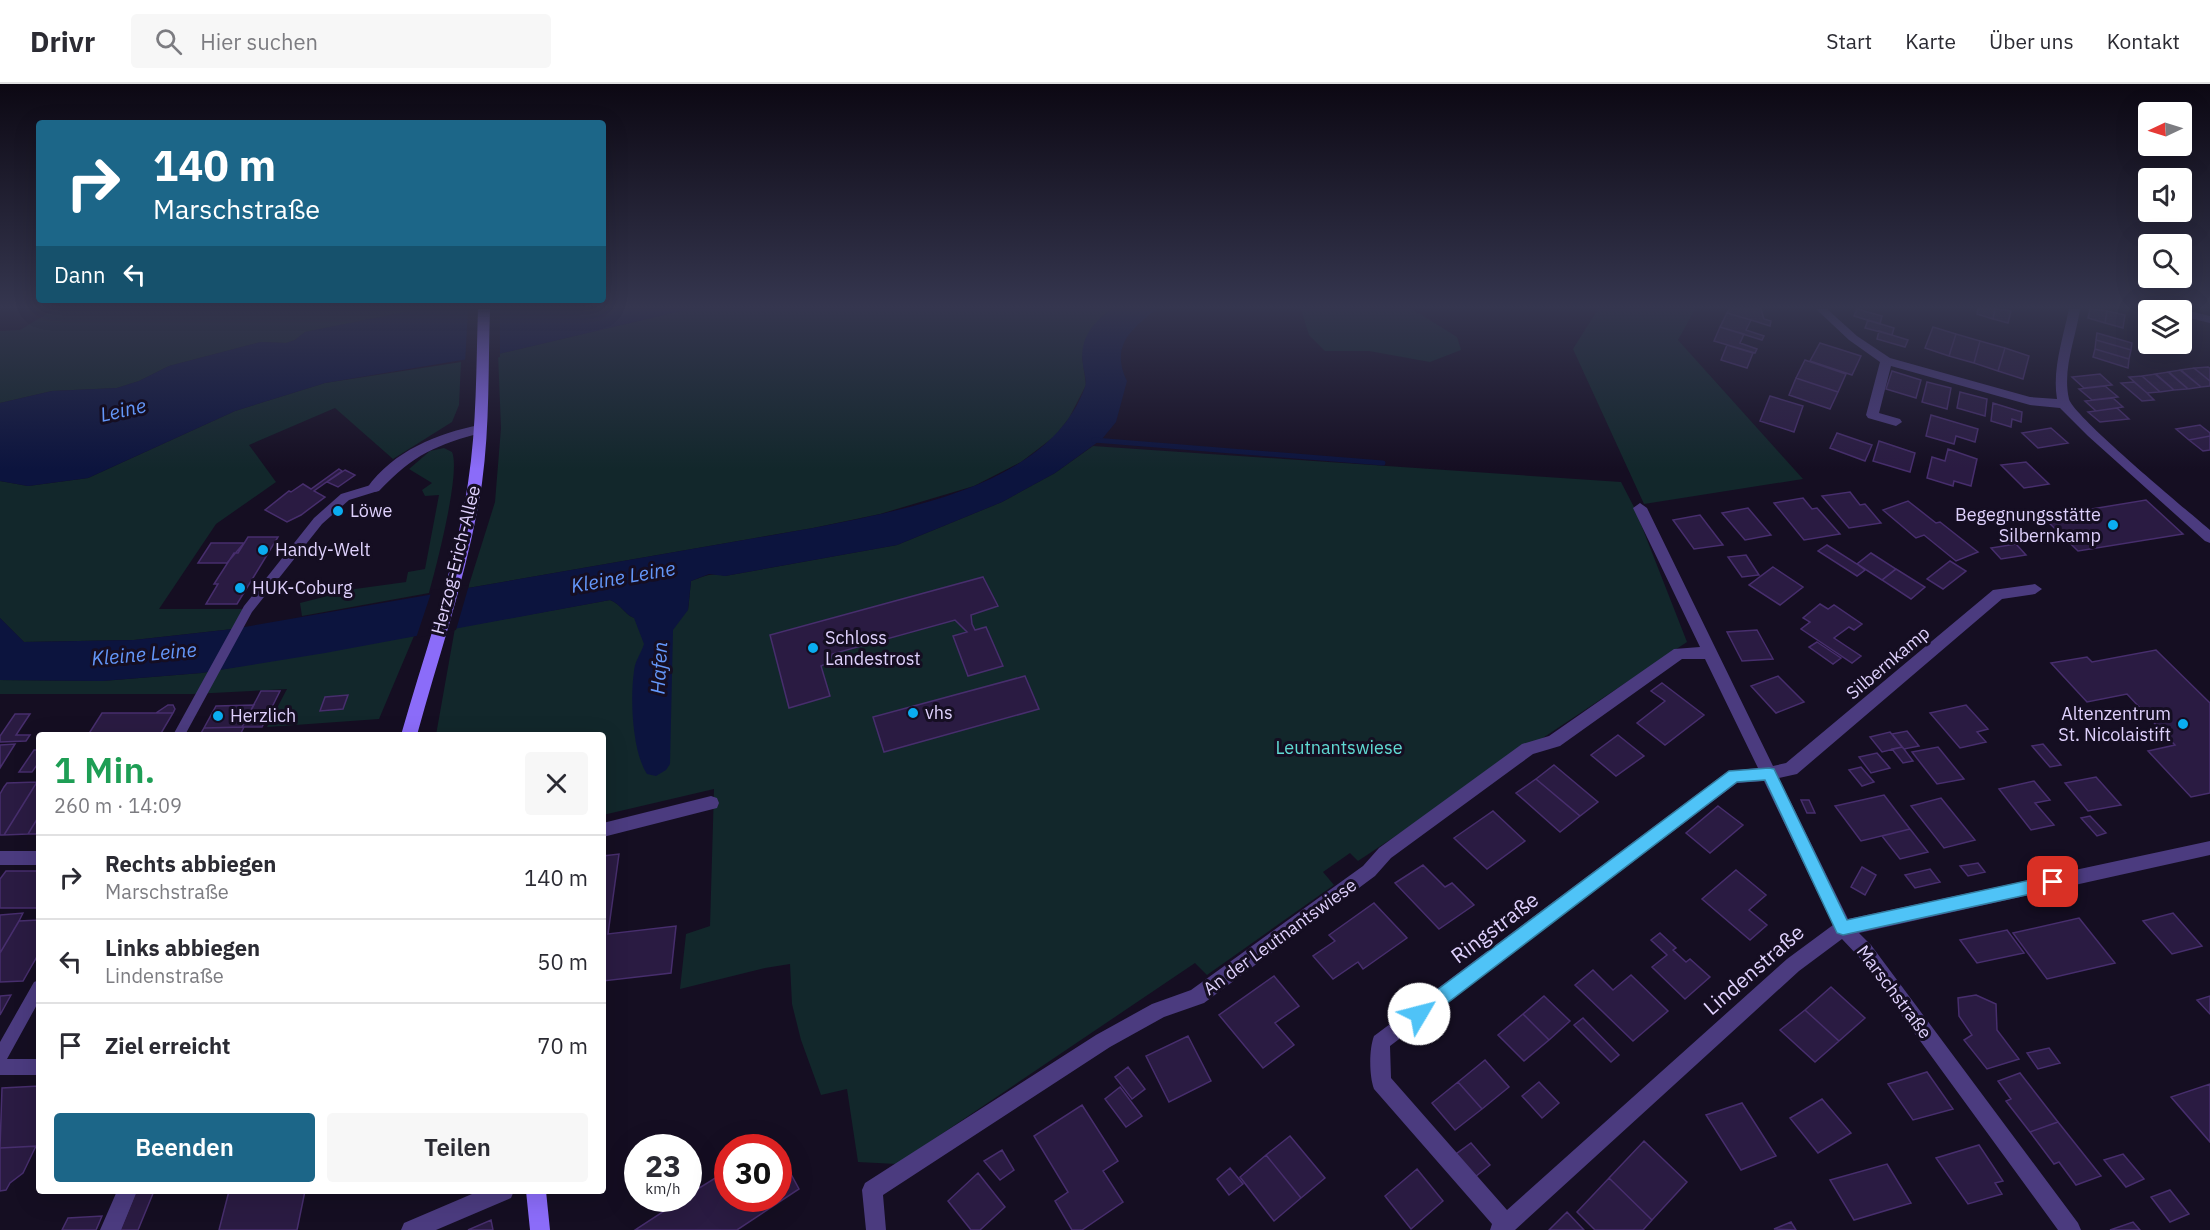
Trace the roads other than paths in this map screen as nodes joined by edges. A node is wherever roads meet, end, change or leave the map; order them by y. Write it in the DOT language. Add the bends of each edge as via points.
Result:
graph roads {
  1 [pos="481,362"];
  2 [pos="1886,362"];
  3 [pos="1891,362"];
  4 [pos="2064,362"];
  5 [pos="2064,404"];
  6 [pos="1896,422"];
  7 [pos="480,429"];
  8 [pos="374,488"];
  9 [pos="1640,508"];
  10 [pos="2210,538"];
  11 [pos="2035,589"];
  12 [pos="1709,653"];
  13 [pos="181,732"];
  14 [pos="410,732"];
  15 [pos="1769,774"];
  16 [pos="711,802"];
  17 [pos="606,829"];
  18 [pos="2210,848"];
  19 [pos="0,858"];
  20 [pos="36,858"];
  21 [pos="1843,928"];
  22 [pos="36,992"];
  23 [pos="0,1057"];
  24 [pos="0,1067"];
  25 [pos="36,1067"];
  26 [pos="126,1194"];
  27 [pos="497,1194"];
  28 [pos="536,1194"];
  29 [pos="1503,1227"];
  30 [pos="110,1230"];
  31 [pos="411,1230"];
  32 [pos="540,1230"];
  33 [pos="876,1230"];
  34 [pos="2071,1230"];
  1 -- 7 [label="main road, Herzog-Erich-Allee"];
  2 -- 6 [label="street" via="1872,415"];
  3 -- 5 [label="street" via="2030,401"];
  4 -- 5 [label="street"];
  5 -- 10 [label="street"];
  7 -- 8 [label="street" via="429,442"];
  7 -- 14 [label="main road, Herzog-Erich-Allee" via="465,539"];
  8 -- 13 [label="street" via="345,497 318,521 242,621"];
  9 -- 12 [label="street, Marschstraße"];
  11 -- 15 [label="street, Silbernkamp" via="1998,594 1791,769"];
  12 -- 15 [label="street, Marschstraße"];
  12 -- 33 [label="street, An der Leutnantswiese" via="1679,653 1554,741 1528,749 1197,997 1159,1010 1103,1041 872,1190"];
  15 -- 21 [label="street, Marschstraße"];
  15 -- 29 [label="street, Ringstraße" via="1734,776 1382,1042 1382,1082"];
  16 -- 17 [label="street"];
  18 -- 21 [label="street, Lindenstraße"];
  19 -- 20 [label="street"];
  21 -- 29 [label="street, Lindenstraße" via="1793,965"];
  21 -- 34 [label="street, Marschstraße" via="1865,951"];
  22 -- 23 [label="street"];
  24 -- 25 [label="street"];
  26 -- 30 [label="street"];
  27 -- 31 [label="street"];
  28 -- 32 [label="main road"];
}
